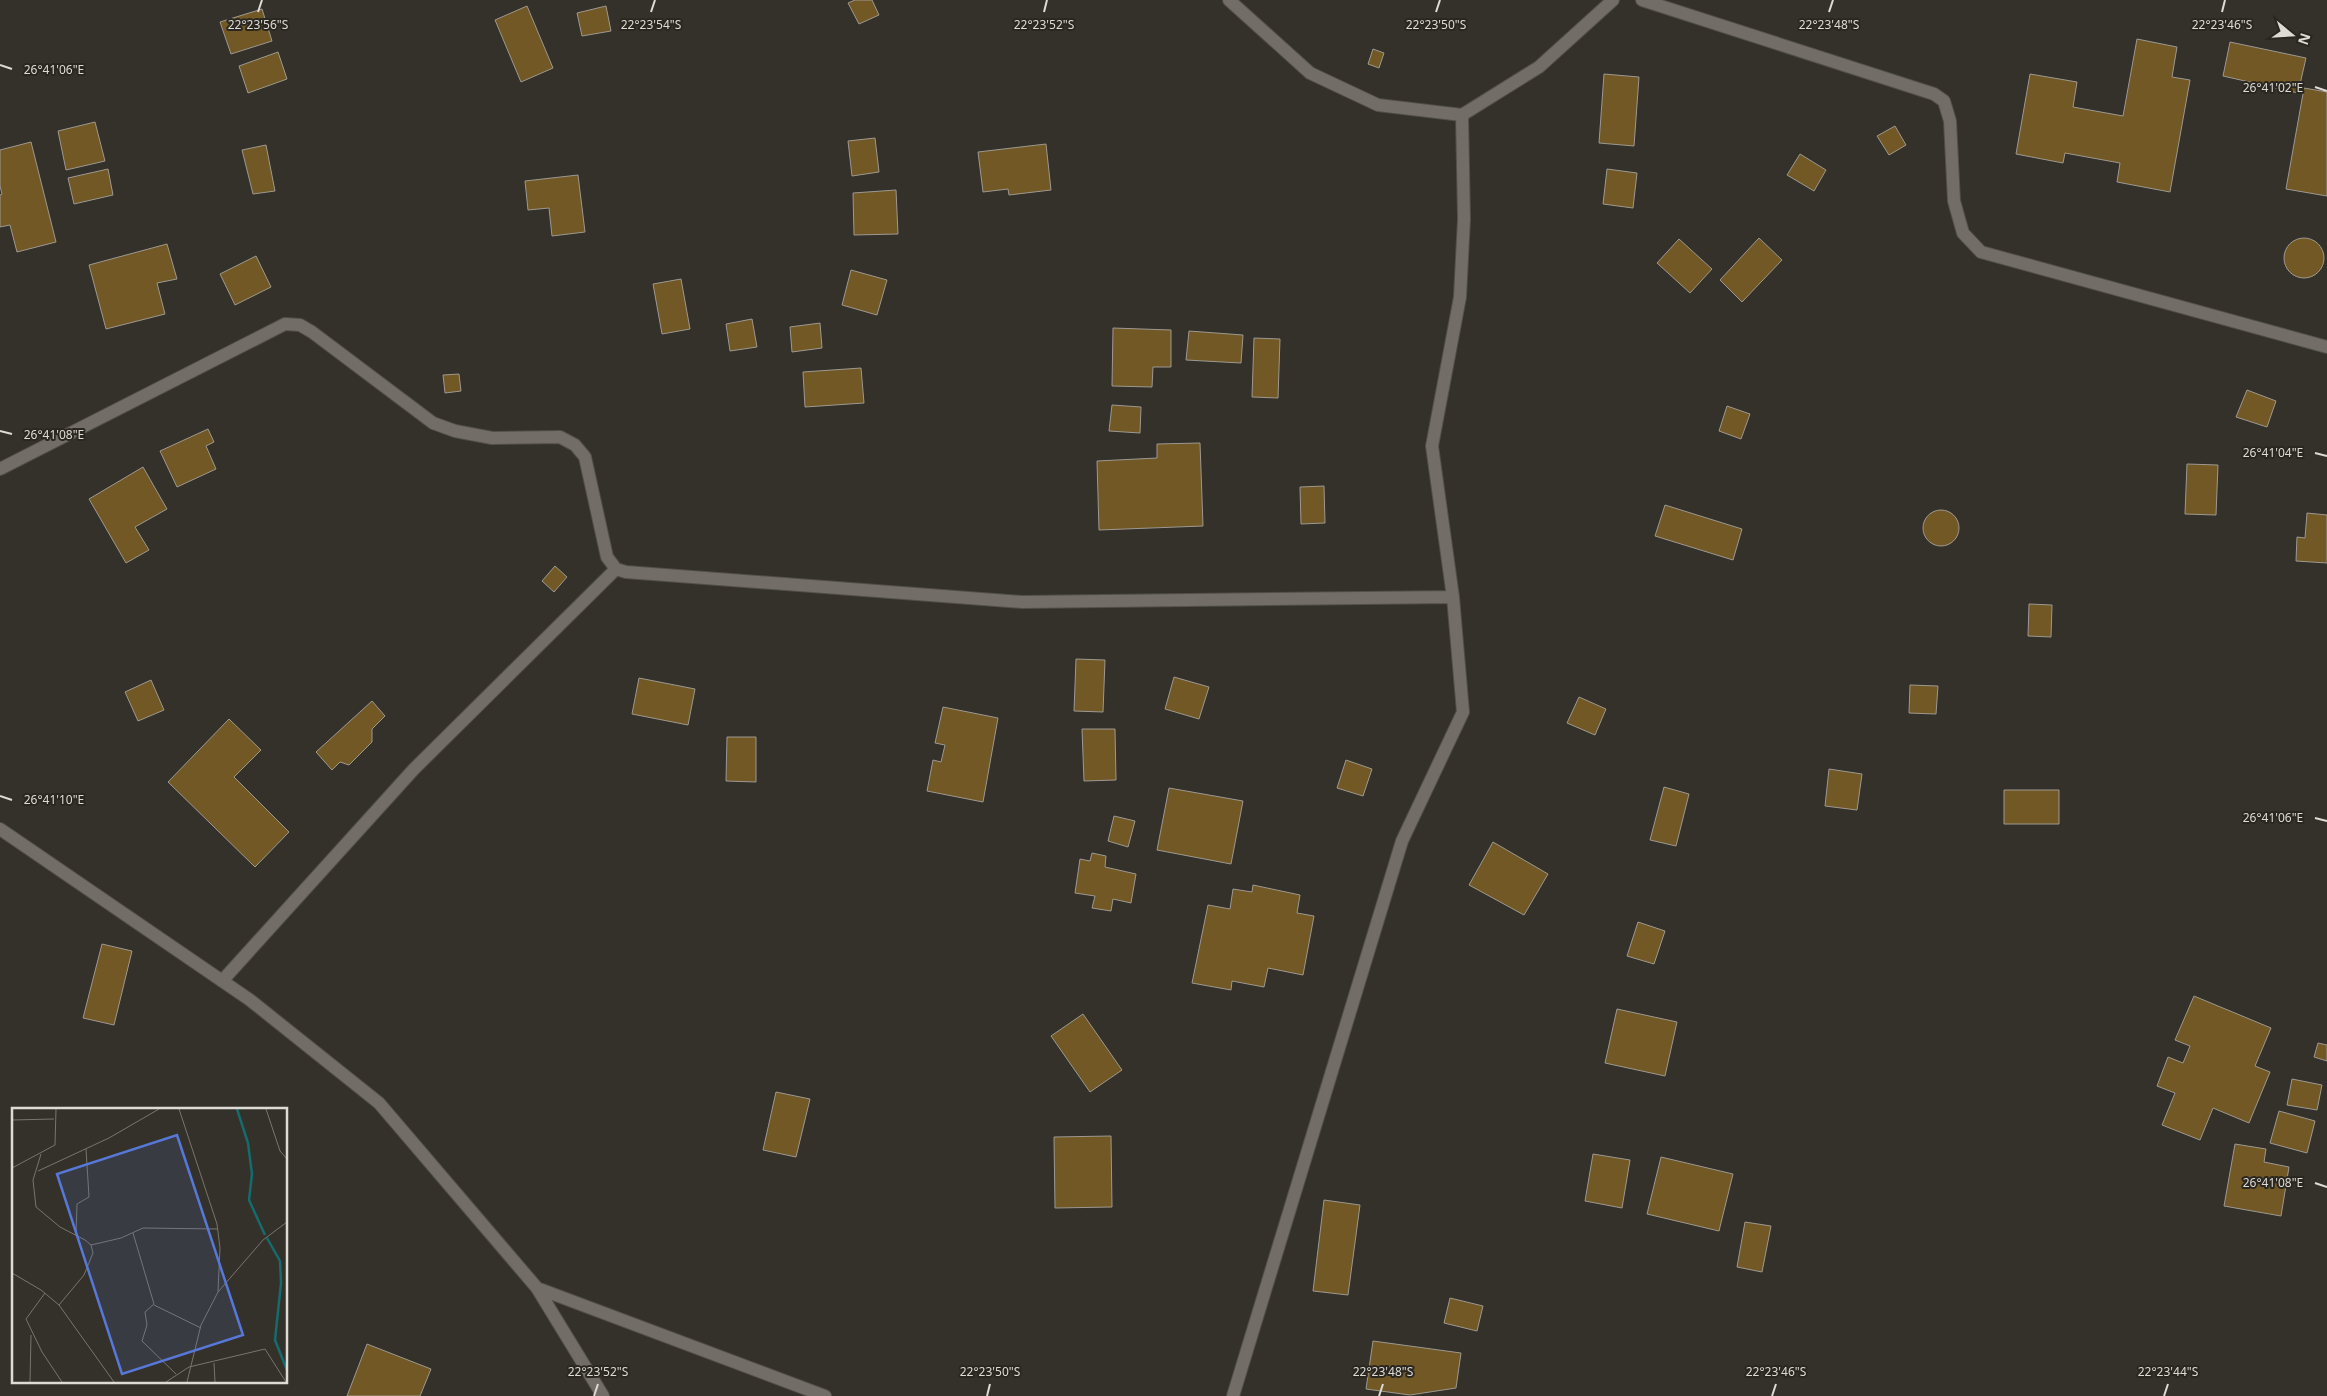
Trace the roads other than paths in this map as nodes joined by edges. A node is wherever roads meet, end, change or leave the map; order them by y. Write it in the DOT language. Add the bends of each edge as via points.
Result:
graph roads {
  1 [pos="1229,0"];
  2 [pos="1613,0"];
  3 [pos="1642,0"];
  4 [pos="1462,115"];
  5 [pos="2327,347"];
  6 [pos="0,468"];
  7 [pos="616,568"];
  8 [pos="1453,597"];
  9 [pos="0,829"];
  10 [pos="222,981"];
  11 [pos="537,1288"];
  12 [pos="603,1396"];
  13 [pos="825,1396"];
  14 [pos="1233,1396"];
  1 -- 4 [label="street" via="1310,73 1378,105"];
  2 -- 4 [label="street" via="1539,67"];
  3 -- 5 [label="street" via="1934,94 1944,101 1950,121 1954,201 1963,232 1981,252"];
  4 -- 8 [label="street" via="1464,219 1460,297 1432,446"];
  6 -- 7 [label="street" via="285,324 300,325 434,423 492,438 560,437 575,445 585,457 607,557"];
  7 -- 8 [label="street" via="626,572 1022,602"];
  7 -- 10 [label="street" via="414,769"];
  8 -- 14 [label="street" via="1463,712 1402,841"];
  9 -- 10 [label="street"];
  10 -- 11 [label="street" via="379,1104"];
  11 -- 12 [label="street"];
  11 -- 13 [label="street"];
}
